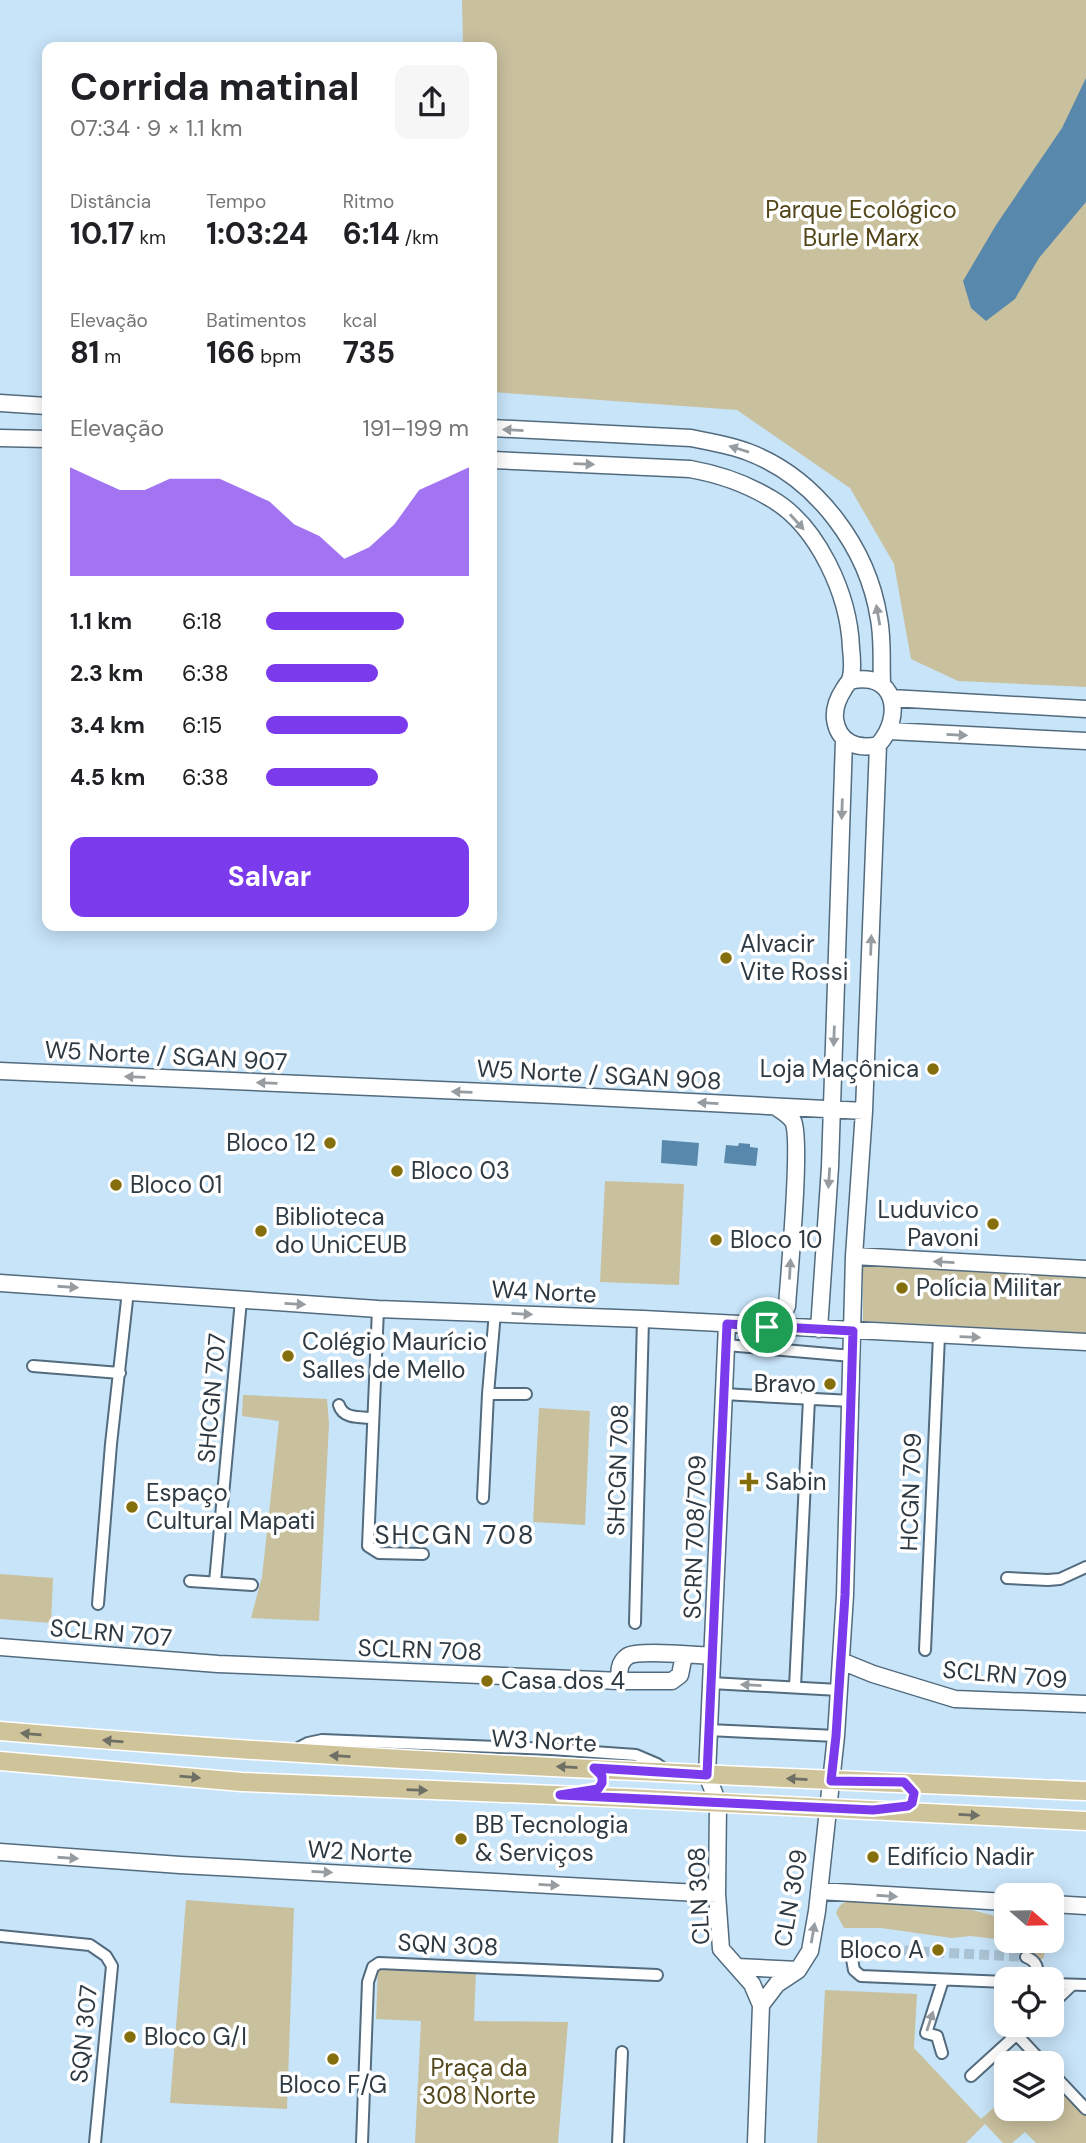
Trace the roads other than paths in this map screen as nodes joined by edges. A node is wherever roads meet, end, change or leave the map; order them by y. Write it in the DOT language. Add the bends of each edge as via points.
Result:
graph roads {
  1 [pos="0,404"];
  2 [pos="42,406"];
  3 [pos="497,429"];
  4 [pos="0,438"];
  5 [pos="42,439"];
  6 [pos="497,460"];
  7 [pos="850,681"];
  8 [pos="882,683"];
  9 [pos="891,698"];
  10 [pos="1086,709"];
  11 [pos="889,731"];
  12 [pos="844,740"];
  13 [pos="1086,741"];
  14 [pos="878,745"];
  15 [pos="0,1072"];
  16 [pos="331,1086"];
  17 [pos="776,1106"];
  18 [pos="832,1110"];
  19 [pos="864,1111"];
  20 [pos="854,1256"];
  21 [pos="1086,1269"];
  22 [pos="0,1283"];
  23 [pos="128,1291"];
  24 [pos="241,1300"];
  25 [pos="378,1309"];
  26 [pos="495,1312"];
  27 [pos="643,1319"];
  28 [pos="727,1324"];
  29 [pos="767,1327"];
  30 [pos="819,1329"];
  31 [pos="853,1331"];
  32 [pos="939,1336"];
  33 [pos="1086,1342"];
  34 [pos="726,1345"];
  35 [pos="852,1356"];
  36 [pos="33,1366"];
  37 [pos="120,1373"];
  38 [pos="488,1394"];
  39 [pos="526,1394"];
  40 [pos="723,1394"];
  41 [pos="809,1398"];
  42 [pos="851,1401"];
  43 [pos="339,1405"];
  44 [pos="373,1418"];
  45 [pos="483,1498"];
  46 [pos="424,1554"];
  47 [pos="1086,1567"];
  48 [pos="1007,1578"];
  49 [pos="190,1580"];
  50 [pos="215,1583"];
  51 [pos="252,1585"];
  52 [pos="98,1604"];
  53 [pos="635,1623"];
  54 [pos="0,1647"];
  55 [pos="925,1650"];
  56 [pos="684,1655"];
  57 [pos="712,1656"];
  58 [pos="841,1661"];
  59 [pos="218,1664"];
  60 [pos="621,1681"];
  61 [pos="711,1683"];
  62 [pos="795,1687"];
  63 [pos="839,1690"];
  64 [pos="1086,1704"];
  65 [pos="708,1730"];
  66 [pos="0,1731"];
  67 [pos="836,1736"];
  68 [pos="290,1753"];
  69 [pos="0,1761"];
  70 [pos="594,1768"];
  71 [pos="635,1771"];
  72 [pos="671,1774"];
  73 [pos="707,1775"];
  74 [pos="831,1781"];
  75 [pos="904,1782"];
  76 [pos="939,1784"];
  77 [pos="1086,1791"];
  78 [pos="560,1795"];
  79 [pos="626,1798"];
  80 [pos="718,1803"];
  81 [pos="828,1807"];
  82 [pos="873,1810"];
  83 [pos="930,1813"];
  84 [pos="1086,1821"];
  85 [pos="0,1852"];
  86 [pos="819,1891"];
  87 [pos="717,1894"];
  88 [pos="994,1901"];
  89 [pos="1064,1905"];
  90 [pos="1086,1906"];
  91 [pos="0,1936"];
  92 [pos="1026,1957"];
  93 [pos="852,1959"];
  94 [pos="737,1967"];
  95 [pos="1037,1967"];
  96 [pos="798,1970"];
  97 [pos="657,1975"];
  98 [pos="943,1980"];
  99 [pos="994,1982"];
  100 [pos="1064,1984"];
  101 [pos="1072,1984"];
  102 [pos="1086,1985"];
  103 [pos="1064,1992"];
  104 [pos="761,2004"];
  105 [pos="1013,2037"];
  106 [pos="1019,2037"];
  107 [pos="1032,2051"];
  108 [pos="622,2052"];
  109 [pos="943,2053"];
  110 [pos="971,2076"];
  111 [pos="1064,2085"];
  112 [pos="1085,2106"];
  113 [pos="95,2143"];
  114 [pos="362,2143"];
  115 [pos="618,2143"];
  116 [pos="755,2143"];
  1 -- 2 [label="street"];
  8 -- 3 [label="street, one-way" via="880,620 860,556 819,500 797,479 750,453 691,438"];
  4 -- 5 [label="street"];
  6 -- 7 [label="street, one-way" via="690,469 714,473 772,499 794,517 835,577 848,620"];
  7 -- 8 [label="street" via="868,678"];
  7 -- 12 [label="street" via="835,712"];
  8 -- 9 [label="street"];
  9 -- 10 [label="street"];
  9 -- 11 [label="street"];
  11 -- 13 [label="street, one-way"];
  11 -- 14 [label="street"];
  12 -- 14 [label="street" via="856,746"];
  12 -- 18 [label="street, one-way"];
  19 -- 14 [label="street, one-way"];
  16 -- 15 [label="street, W5 Norte / SGAN 907, one-way"];
  17 -- 16 [label="street, W5 Norte / SGAN 908, one-way"];
  17 -- 18 [label="street, W5 Norte / SGAN 908"];
  29 -- 17 [label="street, one-way" via="780,1321 787,1306 795,1175 796,1129 793,1120"];
  18 -- 19 [label="street, W5 Norte / SGAN 908"];
  18 -- 30 [label="street, one-way"];
  19 -- 20 [label="street"];
  21 -- 20 [label="street, one-way"];
  20 -- 31 [label="street"];
  22 -- 23 [label="street, W4 Norte, one-way"];
  23 -- 24 [label="street, W4 Norte"];
  23 -- 37 [label="street"];
  24 -- 25 [label="street, W4 Norte, one-way"];
  24 -- 50 [label="street, SHCGN 707"];
  25 -- 26 [label="street, W4 Norte"];
  25 -- 44 [label="street"];
  26 -- 27 [label="street, W4 Norte, one-way"];
  26 -- 38 [label="street"];
  27 -- 28 [label="street, W4 Norte"];
  27 -- 53 [label="street, SHCGN 708"];
  28 -- 29 [label="street, W4 Norte"];
  28 -- 34 [label="street, SCRN 708/709"];
  29 -- 30 [label="street, W4 Norte"];
  30 -- 31 [label="street, W4 Norte"];
  31 -- 32 [label="street, W4 Norte"];
  31 -- 35 [label="street"];
  32 -- 33 [label="street, W4 Norte, one-way"];
  32 -- 55 [label="street, HCGN 709"];
  34 -- 35 [label="street"];
  34 -- 40 [label="street, SCRN 708/709"];
  35 -- 42 [label="street"];
  36 -- 37 [label="street"];
  37 -- 52 [label="street"];
  38 -- 39 [label="street"];
  38 -- 45 [label="street"];
  40 -- 41 [label="street"];
  40 -- 57 [label="street, SCRN 708/709"];
  41 -- 42 [label="street"];
  41 -- 62 [label="street"];
  42 -- 58 [label="street"];
  43 -- 44 [label="street" via="348,1415"];
  44 -- 46 [label="street" via="368,1546 379,1553"];
  47 -- 48 [label="street" via="1060,1579"];
  49 -- 50 [label="street"];
  50 -- 51 [label="street"];
  54 -- 59 [label="street, SCLRN 707"];
  56 -- 57 [label="street"];
  56 -- 60 [label="street, SCLRN 708" via="680,1675 672,1681"];
  56 -- 60 [label="street" via="629,1656 620,1667"];
  57 -- 61 [label="street, SCRN 708/709"];
  58 -- 63 [label="street"];
  58 -- 64 [label="street, SCLRN 709" via="955,1699"];
  59 -- 60 [label="street, SCLRN 708"];
  62 -- 61 [label="street, one-way"];
  61 -- 65 [label="street, SCRN 708/709"];
  62 -- 63 [label="street"];
  63 -- 67 [label="street"];
  65 -- 67 [label="street"];
  65 -- 73 [label="street, SCRN 708/709"];
  68 -- 66 [label="main road, W3 Norte, one-way"];
  67 -- 74 [label="street"];
  70 -- 68 [label="main road, W3 Norte, one-way"];
  68 -- 72 [label="street" via="322,1740 551,1749 636,1755"];
  69 -- 78 [label="main road, one-way" via="255,1783"];
  70 -- 71 [label="main road, W3 Norte"];
  70 -- 78 [label="main road" via="602,1776 598,1789"];
  71 -- 72 [label="main road, W3 Norte"];
  71 -- 79 [label="main road" via="618,1781 618,1790"];
  72 -- 73 [label="main road, W3 Norte"];
  74 -- 73 [label="main road, W3 Norte, one-way"];
  73 -- 80 [label="street, CLN 308"];
  74 -- 75 [label="main road, W3 Norte"];
  74 -- 81 [label="street, CLN 309"];
  75 -- 76 [label="main road, W3 Norte"];
  75 -- 82 [label="main road" via="914,1793 912,1803"];
  76 -- 77 [label="main road, W3 Norte"];
  76 -- 83 [label="main road" via="928,1796"];
  78 -- 79 [label="main road"];
  79 -- 80 [label="main road"];
  80 -- 81 [label="main road"];
  80 -- 87 [label="street, CLN 308"];
  81 -- 82 [label="main road"];
  81 -- 86 [label="street, CLN 309"];
  82 -- 83 [label="main road"];
  83 -- 84 [label="main road, one-way"];
  85 -- 87 [label="street, W2 Norte, one-way"];
  86 -- 88 [label="street, one-way"];
  96 -- 86 [label="street, CLN 309, one-way" via="810,1951"];
  87 -- 94 [label="street, CLN 308" via="721,1949"];
  89 -- 90 [label="street"];
  91 -- 113 [label="street, SQN 307" via="90,1945 112,1966"];
  92 -- 95 [label="street"];
  93 -- 98 [label="street" via="857,1974"];
  94 -- 96 [label="street"];
  94 -- 104 [label="street, CLN 308"];
  96 -- 104 [label="street, CLN 309" via="777,1984"];
  97 -- 114 [label="street, SQN 308" via="379,1963 368,1982"];
  98 -- 99 [label="street"];
  109 -- 98 [label="street, one-way" via="937,2036 926,2033"];
  100 -- 101 [label="street"];
  101 -- 102 [label="street"];
  101 -- 103 [label="street"];
  104 -- 116 [label="street"];
  105 -- 110 [label="street"];
  106 -- 107 [label="street"];
  108 -- 115 [label="street"];
  111 -- 112 [label="street"];
}
